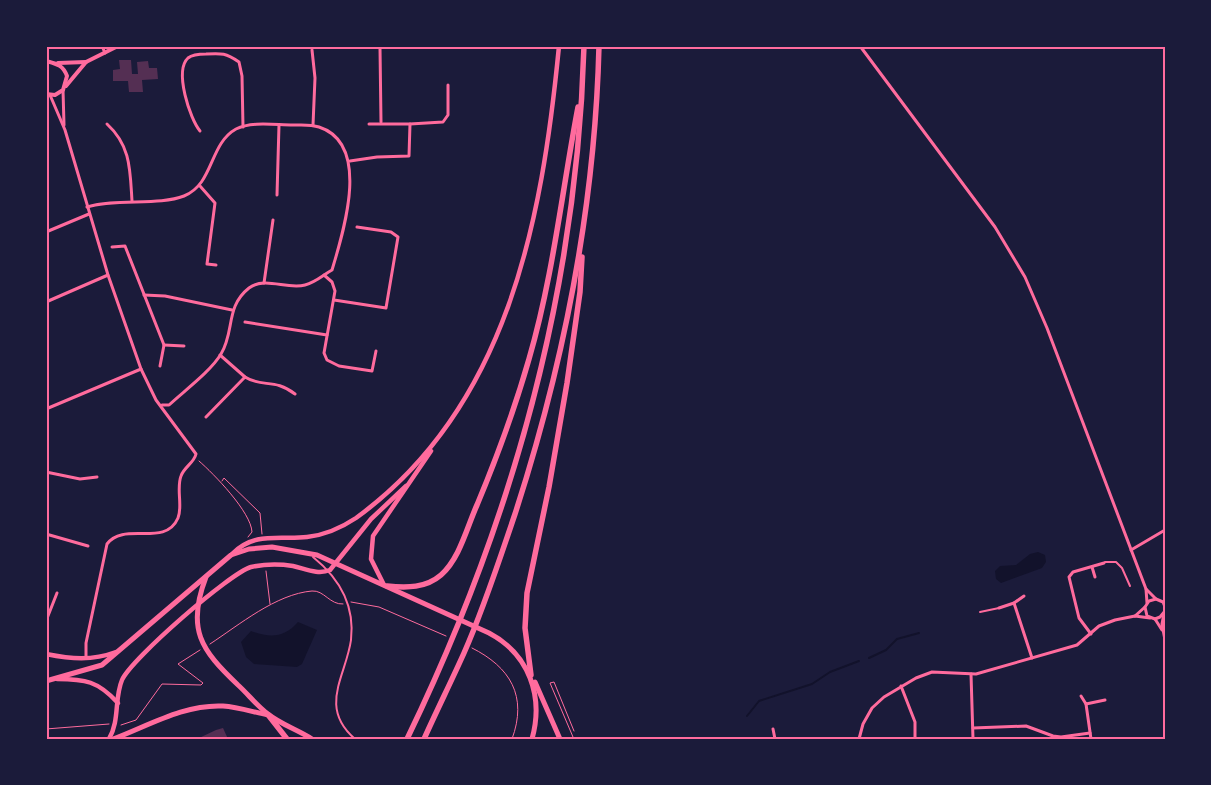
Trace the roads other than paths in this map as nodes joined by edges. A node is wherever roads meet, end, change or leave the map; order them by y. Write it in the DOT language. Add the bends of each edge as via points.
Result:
graph roads {
  1 [pos="102,46"];
  2 [pos="118,46"];
  3 [pos="559,46"];
  4 [pos="584,46"];
  5 [pos="599,46"];
  6 [pos="860,46"];
  7 [pos="380,48"];
  8 [pos="312,50"];
  9 [pos="105,53"];
  10 [pos="46,62"];
  11 [pos="86,62"];
  12 [pos="54,63"];
  13 [pos="583,78"];
  14 [pos="448,85"];
  15 [pos="66,86"];
  16 [pos="63,90"];
  17 [pos="48,95"];
  18 [pos="381,123"];
  19 [pos="107,124"];
  20 [pos="369,124"];
  21 [pos="410,124"];
  22 [pos="278,125"];
  23 [pos="313,125"];
  24 [pos="243,127"];
  25 [pos="65,130"];
  26 [pos="200,131"];
  27 [pos="350,161"];
  28 [pos="200,186"];
  29 [pos="277,195"];
  30 [pos="132,201"];
  31 [pos="87,207"];
  32 [pos="89,214"];
  33 [pos="273,220"];
  34 [pos="584,225"];
  35 [pos="357,227"];
  36 [pos="46,232"];
  37 [pos="112,247"];
  38 [pos="216,265"];
  39 [pos="108,275"];
  40 [pos="324,275"];
  41 [pos="264,283"];
  42 [pos="144,295"];
  43 [pos="334,300"];
  44 [pos="46,302"];
  45 [pos="232,310"];
  46 [pos="245,322"];
  47 [pos="327,335"];
  48 [pos="164,345"];
  49 [pos="184,346"];
  50 [pos="376,351"];
  51 [pos="220,355"];
  52 [pos="160,366"];
  53 [pos="142,369"];
  54 [pos="245,377"];
  55 [pos="295,394"];
  56 [pos="162,405"];
  57 [pos="46,409"];
  58 [pos="206,418"];
  59 [pos="435,443"];
  60 [pos="46,472"];
  61 [pos="97,477"];
  62 [pos="406,486"];
  63 [pos="1165,530"];
  64 [pos="46,534"];
  65 [pos="88,546"];
  66 [pos="1131,550"];
  67 [pos="308,552"];
  68 [pos="231,555"];
  69 [pos="337,563"];
  70 [pos="1104,563"];
  71 [pos="1092,567"];
  72 [pos="328,571"];
  73 [pos="207,574"];
  74 [pos="1095,577"];
  75 [pos="386,586"];
  76 [pos="1130,586"];
  77 [pos="1146,589"];
  78 [pos="57,593"];
  79 [pos="1024,596"];
  80 [pos="1156,599"];
  81 [pos="1163,601"];
  82 [pos="1014,602"];
  83 [pos="198,605"];
  84 [pos="1146,605"];
  85 [pos="46,607"];
  86 [pos="1165,607"];
  87 [pos="999,608"];
  88 [pos="50,609"];
  89 [pos="980,612"];
  90 [pos="1164,612"];
  91 [pos="1135,616"];
  92 [pos="1150,618"];
  93 [pos="1155,619"];
  94 [pos="46,621"];
  95 [pos="1162,630"];
  96 [pos="1092,634"];
  97 [pos="1165,640"];
  98 [pos="122,650"];
  99 [pos="46,654"];
  100 [pos="1032,658"];
  101 [pos="86,659"];
  102 [pos="971,674"];
  103 [pos="532,675"];
  104 [pos="55,679"];
  105 [pos="46,681"];
  106 [pos="901,686"];
  107 [pos="1081,696"];
  108 [pos="1105,700"];
  109 [pos="118,703"];
  110 [pos="1086,704"];
  111 [pos="269,716"];
  112 [pos="973,728"];
  113 [pos="774,729"];
  114 [pos="1090,733"];
  115 [pos="109,739"];
  116 [pos="113,739"];
  117 [pos="287,739"];
  118 [pos="312,739"];
  119 [pos="355,739"];
  120 [pos="407,739"];
  121 [pos="424,739"];
  122 [pos="532,739"];
  123 [pos="560,739"];
  124 [pos="775,739"];
  125 [pos="858,739"];
  126 [pos="915,739"];
  127 [pos="973,739"];
  128 [pos="1091,739"];
  1 -- 9 [label="street"];
  2 -- 9 [label="street"];
  3 -- 59 [label="main road" via="544,163 517,281 481,371 458,412"];
  4 -- 13 [label="highway"];
  5 -- 34 [label="highway"];
  6 -- 66 [label="street" via="995,227 1025,277"];
  7 -- 18 [label="street"];
  8 -- 23 [label="street" via="315,78"];
  9 -- 11 [label="street"];
  10 -- 12 [label="street"];
  11 -- 12 [label="street"];
  11 -- 15 [label="street"];
  12 -- 15 [label="street" via="64,68"];
  13 -- 75 [label="highway" via="554,250 532,349 490,474 446,570 422,585"];
  13 -- 120 [label="highway" via="568,230 551,328 533,404 483,565 440,671"];
  14 -- 21 [label="street" via="448,115 443,122"];
  15 -- 16 [label="street"];
  16 -- 17 [label="street"];
  16 -- 25 [label="street"];
  17 -- 25 [label="street"];
  18 -- 20 [label="street"];
  18 -- 21 [label="street"];
  19 -- 30 [label="street" via="119,135 124,147"];
  21 -- 27 [label="street" via="409,156"];
  22 -- 23 [label="street"];
  22 -- 24 [label="street"];
  22 -- 29 [label="street"];
  23 -- 27 [label="street" via="337,139"];
  24 -- 26 [label="street" via="239,62 226,53 196,54 187,59 183,69 188,108 192,122"];
  24 -- 28 [label="street" via="225,138"];
  25 -- 31 [label="street"];
  27 -- 40 [label="street" via="351,175 339,247 332,270"];
  28 -- 30 [label="street" via="177,198"];
  28 -- 38 [label="street" via="215,203 207,264"];
  30 -- 31 [label="street"];
  31 -- 32 [label="street"];
  32 -- 36 [label="street"];
  32 -- 39 [label="street"];
  33 -- 41 [label="street"];
  34 -- 103 [label="highway" via="580,292 567,383 527,593 525,628"];
  34 -- 121 [label="highway" via="553,379 525,482 479,615"];
  35 -- 43 [label="street" via="391,232 398,237 386,308"];
  37 -- 42 [label="street" via="125,246"];
  39 -- 44 [label="street"];
  39 -- 53 [label="street"];
  40 -- 41 [label="street" via="305,285"];
  40 -- 43 [label="street" via="332,282"];
  41 -- 45 [label="street" via="251,287"];
  42 -- 45 [label="street" via="165,296"];
  42 -- 48 [label="street"];
  43 -- 47 [label="street"];
  45 -- 51 [label="street" via="226,344"];
  46 -- 47 [label="street"];
  47 -- 50 [label="street" via="324,353 327,360 339,366 372,371"];
  48 -- 49 [label="street"];
  48 -- 52 [label="street"];
  51 -- 54 [label="street"];
  51 -- 56 [label="street" via="169,405"];
  53 -- 56 [label="street" via="156,400"];
  53 -- 57 [label="street"];
  54 -- 55 [label="street" via="251,381 284,385"];
  54 -- 58 [label="street"];
  56 -- 101 [label="street" via="196,457 181,475 178,517 169,529 157,533 122,533 113,536 107,544 86,643"];
  59 -- 62 [label="main road"];
  59 -- 68 [label="main road" via="373,503 342,527 312,537 257,539 245,543"];
  60 -- 61 [label="street" via="80,480"];
  62 -- 69 [label="main road" via="366,524"];
  62 -- 75 [label="main road" via="376,528 371,541 371,559"];
  63 -- 66 [label="street"];
  64 -- 65 [label="street"];
  66 -- 77 [label="street"];
  67 -- 68 [label="highway" via="272,546"];
  67 -- 69 [label="highway"];
  67 -- 72 [label="lane"];
  68 -- 73 [label="highway"];
  69 -- 72 [label="main road"];
  69 -- 75 [label="highway"];
  70 -- 71 [label="street"];
  70 -- 76 [label="lane" via="1116,562"];
  71 -- 74 [label="street"];
  71 -- 96 [label="street" via="1073,572 1069,577 1079,618"];
  72 -- 83 [label="main road" via="280,565 248,568"];
  72 -- 119 [label="lane" via="344,593 350,614 351,640 339,679 336,703 342,724"];
  73 -- 83 [label="highway"];
  73 -- 98 [label="highway"];
  75 -- 103 [label="highway" via="499,639"];
  77 -- 80 [label="street"];
  77 -- 84 [label="street"];
  78 -- 88 [label="street"];
  79 -- 82 [label="street"];
  80 -- 81 [label="street"];
  80 -- 84 [label="street"];
  81 -- 86 [label="street"];
  82 -- 87 [label="street"];
  82 -- 100 [label="street"];
  83 -- 109 [label="main road" via="131,666 122,681"];
  83 -- 111 [label="highway" via="198,628 208,655"];
  84 -- 91 [label="street"];
  84 -- 92 [label="street"];
  85 -- 88 [label="street"];
  87 -- 89 [label="lane"];
  88 -- 94 [label="street"];
  90 -- 93 [label="street"];
  90 -- 95 [label="street"];
  91 -- 92 [label="street"];
  91 -- 96 [label="street" via="1104,623"];
  92 -- 93 [label="street"];
  93 -- 95 [label="street"];
  95 -- 97 [label="street"];
  96 -- 100 [label="street" via="1077,645"];
  98 -- 101 [label="main road"];
  98 -- 104 [label="highway" via="94,669"];
  99 -- 101 [label="main road"];
  100 -- 102 [label="street"];
  102 -- 106 [label="street" via="932,672"];
  102 -- 112 [label="street"];
  103 -- 122 [label="highway" via="536,709"];
  103 -- 123 [label="highway"];
  104 -- 105 [label="highway"];
  104 -- 109 [label="main road" via="91,682 107,691"];
  106 -- 125 [label="street" via="872,708"];
  106 -- 126 [label="street" via="915,722"];
  107 -- 110 [label="street"];
  108 -- 110 [label="street"];
  109 -- 115 [label="main road"];
  110 -- 114 [label="street"];
  111 -- 116 [label="highway" via="231,707 200,708 161,719"];
  111 -- 117 [label="highway"];
  111 -- 118 [label="highway"];
  112 -- 114 [label="street" via="1026,726 1061,737"];
  112 -- 127 [label="street"];
  113 -- 124 [label="street"];
  114 -- 128 [label="street"];
}
